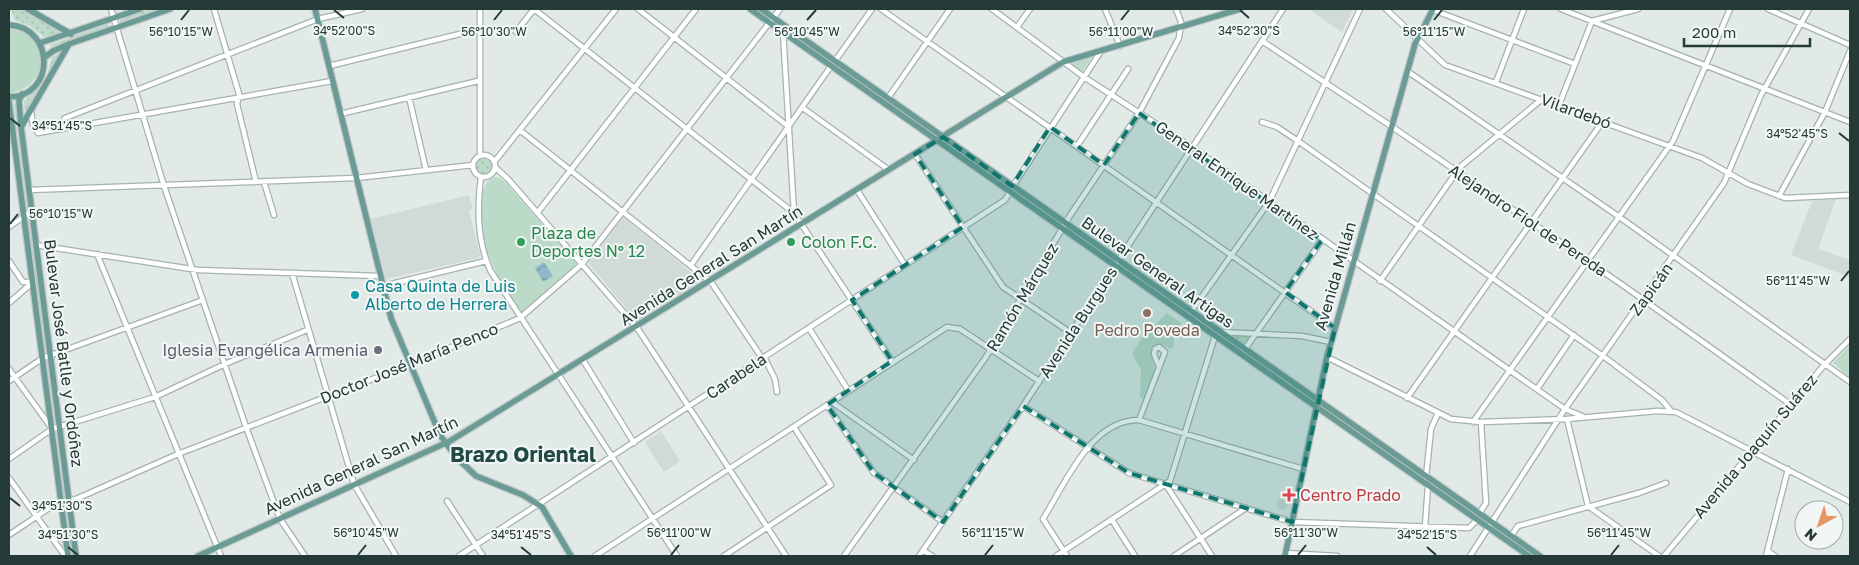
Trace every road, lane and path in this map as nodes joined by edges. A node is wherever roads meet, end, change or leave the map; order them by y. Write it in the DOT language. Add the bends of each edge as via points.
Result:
graph roads {
  1 [pos="28,9"];
  2 [pos="111,9"];
  3 [pos="140,9"];
  4 [pos="170,9"];
  5 [pos="214,9"];
  6 [pos="315,9"];
  7 [pos="362,9"];
  8 [pos="480,9"];
  9 [pos="534,9"];
  10 [pos="616,9"];
  11 [pos="638,9"];
  12 [pos="696,9"];
  13 [pos="750,9"];
  14 [pos="761,9"];
  15 [pos="780,9"];
  16 [pos="872,9"];
  17 [pos="881,9"];
  18 [pos="950,9"];
  19 [pos="992,9"];
  20 [pos="1030,9"];
  21 [pos="1105,9"];
  22 [pos="1176,9"];
  23 [pos="1240,9"];
  24 [pos="1282,9"];
  25 [pos="1360,9"];
  26 [pos="1386,9"];
  27 [pos="1433,9"];
  28 [pos="1524,9"];
  29 [pos="1561,9"];
  30 [pos="1638,9"];
  31 [pos="1730,9"];
  32 [pos="1768,9"];
  33 [pos="1809,9"];
  34 [pos="114,18"];
  35 [pos="9,19"];
  36 [pos="318,19"];
  37 [pos="771,20"];
  38 [pos="1592,21"];
  39 [pos="1801,24"];
  40 [pos="10,25"];
  41 [pos="1017,27"];
  42 [pos="1181,27"];
  43 [pos="116,28"];
  44 [pos="480,29"];
  45 [pos="516,32"];
  46 [pos="783,32"];
  47 [pos="71,34"];
  48 [pos="674,37"];
  49 [pos="1417,38"];
  50 [pos="1512,40"];
  51 [pos="928,42"];
  52 [pos="1262,42"];
  53 [pos="40,43"];
  54 [pos="69,44"];
  55 [pos="1850,45"];
  56 [pos="1120,46"];
  57 [pos="585,49"];
  58 [pos="1101,51"];
  59 [pos="1850,51"];
  60 [pos="228,54"];
  61 [pos="45,57"];
  62 [pos="1063,62"];
  63 [pos="833,63"];
  64 [pos="1575,64"];
  65 [pos="1706,65"];
  66 [pos="329,66"];
  67 [pos="1128,69"];
  68 [pos="1407,71"];
  69 [pos="725,77"];
  70 [pos="1084,77"];
  71 [pos="332,81"];
  72 [pos="478,81"];
  73 [pos="1496,82"];
  74 [pos="1325,84"];
  75 [pos="634,88"];
  76 [pos="1766,89"];
  77 [pos="134,91"];
  78 [pos="22,94"];
  79 [pos="1112,95"];
  80 [pos="9,96"];
  81 [pos="409,96"];
  82 [pos="1007,97"];
  83 [pos="888,98"];
  84 [pos="238,99"];
  85 [pos="1542,99"];
  86 [pos="9,102"];
  87 [pos="1559,105"];
  88 [pos="802,108"];
  89 [pos="31,112"];
  90 [pos="1139,112"];
  91 [pos="1826,112"];
  92 [pos="340,114"];
  93 [pos="142,116"];
  94 [pos="1603,121"];
  95 [pos="1262,122"];
  96 [pos="1850,122"];
  97 [pos="11,126"];
  98 [pos="1391,126"];
  99 [pos="21,127"];
  100 [pos="789,127"];
  101 [pos="1050,127"];
  102 [pos="686,128"];
  103 [pos="60,129"];
  104 [pos="521,131"];
  105 [pos="1500,134"];
  106 [pos="940,138"];
  107 [pos="1298,141"];
  108 [pos="1077,146"];
  109 [pos="1669,146"];
  110 [pos="1193,148"];
  111 [pos="915,154"];
  112 [pos="480,156"];
  113 [pos="495,161"];
  114 [pos="473,165"];
  115 [pos="1104,165"];
  116 [pos="496,168"];
  117 [pos="426,170"];
  118 [pos="571,170"];
  119 [pos="889,170"];
  120 [pos="1457,171"];
  121 [pos="1729,172"];
  122 [pos="481,177"];
  123 [pos="1563,177"];
  124 [pos="356,178"];
  125 [pos="752,180"];
  126 [pos="256,182"];
  127 [pos="264,182"];
  128 [pos="164,186"];
  129 [pos="1012,189"];
  130 [pos="29,190"];
  131 [pos="857,190"];
  132 [pos="1372,194"];
  133 [pos="1850,195"];
  134 [pos="1779,196"];
  135 [pos="1269,202"];
  136 [pos="1157,203"];
  137 [pos="32,211"];
  138 [pos="623,211"];
  139 [pos="538,212"];
  140 [pos="794,213"];
  141 [pos="25,216"];
  142 [pos="274,216"];
  143 [pos="1618,216"];
  144 [pos="1531,222"];
  145 [pos="802,226"];
  146 [pos="1064,226"];
  147 [pos="9,227"];
  148 [pos="963,227"];
  149 [pos="1418,227"];
  150 [pos="1322,240"];
  151 [pos="36,245"];
  152 [pos="97,254"];
  153 [pos="1232,255"];
  154 [pos="1674,256"];
  155 [pos="1587,260"];
  156 [pos="9,261"];
  157 [pos="486,261"];
  158 [pos="1353,262"];
  159 [pos="1117,263"];
  160 [pos="582,264"];
  161 [pos="692,265"];
  162 [pos="905,265"];
  163 [pos="192,269"];
  164 [pos="292,273"];
  165 [pos="380,276"];
  166 [pos="1491,278"];
  167 [pos="1380,281"];
  168 [pos="33,282"];
  169 [pos="711,282"];
  170 [pos="383,286"];
  171 [pos="1285,292"];
  172 [pos="1642,299"];
  173 [pos="203,300"];
  174 [pos="852,300"];
  175 [pos="1020,300"];
  176 [pos="9,303"];
  177 [pos="1191,312"];
  178 [pos="1547,317"];
  179 [pos="520,318"];
  180 [pos="636,327"];
  181 [pos="127,328"];
  182 [pos="809,328"];
  183 [pos="1335,328"];
  184 [pos="308,330"];
  185 [pos="1454,332"];
  186 [pos="1071,333"];
  187 [pos="1217,334"];
  188 [pos="1256,334"];
  189 [pos="1574,336"];
  190 [pos="1850,339"];
  191 [pos="1331,342"];
  192 [pos="1245,349"];
  193 [pos="990,350"];
  194 [pos="50,355"];
  195 [pos="1603,356"];
  196 [pos="1327,357"];
  197 [pos="43,358"];
  198 [pos="763,358"];
  199 [pos="583,360"];
  200 [pos="892,361"];
  201 [pos="226,364"];
  202 [pos="1824,364"];
  203 [pos="409,365"];
  204 [pos="1159,367"];
  205 [pos="9,369"];
  206 [pos="1509,370"];
  207 [pos="558,375"];
  208 [pos="14,377"];
  209 [pos="9,381"];
  210 [pos="1039,381"];
  211 [pos="1850,382"];
  212 [pos="1537,389"];
  213 [pos="848,390"];
  214 [pos="777,392"];
  215 [pos="154,397"];
  216 [pos="328,397"];
  217 [pos="1407,398"];
  218 [pos="1317,400"];
  219 [pos="829,403"];
  220 [pos="1790,404"];
  221 [pos="1023,406"];
  222 [pos="1316,407"];
  223 [pos="688,408"];
  224 [pos="1564,409"];
  225 [pos="1671,411"];
  226 [pos="1438,413"];
  227 [pos="1582,416"];
  228 [pos="1558,419"];
  229 [pos="1567,419"];
  230 [pos="1140,420"];
  231 [pos="1472,422"];
  232 [pos="1482,422"];
  233 [pos="59,426"];
  234 [pos="794,427"];
  235 [pos="246,428"];
  236 [pos="52,429"];
  237 [pos="1184,433"];
  238 [pos="444,443"];
  239 [pos="634,443"];
  240 [pos="1088,447"];
  241 [pos="1751,450"];
  242 [pos="178,454"];
  243 [pos="611,457"];
  244 [pos="9,459"];
  245 [pos="914,460"];
  246 [pos="728,468"];
  247 [pos="1303,469"];
  248 [pos="1788,469"];
  249 [pos="1426,477"];
  250 [pos="9,478"];
  251 [pos="1666,483"];
  252 [pos="354,484"];
  253 [pos="1166,484"];
  254 [pos="1428,485"];
  255 [pos="895,488"];
  256 [pos="69,501"];
  257 [pos="447,501"];
  258 [pos="62,502"];
  259 [pos="1850,502"];
  260 [pos="539,504"];
  261 [pos="1588,506"];
  262 [pos="1246,508"];
  263 [pos="35,516"];
  264 [pos="1478,517"];
  265 [pos="651,518"];
  266 [pos="280,519"];
  267 [pos="1112,520"];
  268 [pos="943,522"];
  269 [pos="1292,522"];
  270 [pos="1491,526"];
  271 [pos="1425,527"];
  272 [pos="768,528"];
  273 [pos="9,535"];
  274 [pos="1511,536"];
  275 [pos="1201,539"];
  276 [pos="476,546"];
  277 [pos="216,548"];
  278 [pos="923,550"];
  279 [pos="1064,551"];
  280 [pos="1767,554"];
  281 [pos="1285,555"];
  282 [pos="66,556"];
  283 [pos="76,556"];
  284 [pos="198,556"];
  285 [pos="222,556"];
  286 [pos="305,556"];
  287 [pos="396,556"];
  288 [pos="459,556"];
  289 [pos="483,556"];
  290 [pos="571,556"];
  291 [pos="595,556"];
  292 [pos="677,556"];
  293 [pos="724,556"];
  294 [pos="786,556"];
  295 [pos="844,556"];
  296 [pos="918,556"];
  297 [pos="932,556"];
  298 [pos="1056,556"];
  299 [pos="1067,556"];
  300 [pos="1135,556"];
  301 [pos="1174,556"];
  302 [pos="1212,556"];
  303 [pos="1337,556"];
  304 [pos="1470,556"];
  305 [pos="1529,556"];
  306 [pos="1540,556"];
  307 [pos="1659,556"];
  308 [pos="1664,556"];
  309 [pos="1775,556"];
  1 -- 47 [label="main road"];
  2 -- 34 [label="street"];
  3 -- 34 [label="main road"];
  4 -- 43 [label="main road"];
  5 -- 60 [label="street"];
  6 -- 36 [label="main road"];
  7 -- 36 [label="street"];
  8 -- 44 [label="street"];
  9 -- 45 [label="street"];
  9 -- 57 [label="street"];
  10 -- 57 [label="street"];
  11 -- 48 [label="street"];
  12 -- 48 [label="street"];
  13 -- 37 [label="main road, Bulevar General Artigas"];
  14 -- 37 [label="main road, Bulevar General Artigas"];
  15 -- 37 [label="street, Doctor José María Penco"];
  16 -- 63 [label="street"];
  17 -- 51 [label="street"];
  18 -- 51 [label="street"];
  19 -- 41 [label="street, General Enrique Martínez"];
  20 -- 41 [label="street"];
  21 -- 56 [label="street"];
  22 -- 42 [label="street"];
  23 -- 42 [label="main road, Avenida General San Martín"];
  24 -- 52 [label="street, Avenida Burgues"];
  25 -- 74 [label="street"];
  26 -- 49 [label="street, Vilardebó"];
  27 -- 49 [label="main road, Avenida Millán"];
  27 -- 50 [label="street"];
  28 -- 50 [label="street"];
  29 -- 38 [label="street"];
  30 -- 38 [label="street"];
  31 -- 65 [label="street"];
  32 -- 39 [label="street"];
  33 -- 39 [label="street, Zapicán"];
  34 -- 43 [label="street"];
  34 -- 47 [label="main road"];
  35 -- 40 [label="main road"];
  36 -- 60 [label="street"];
  36 -- 66 [label="main road"];
  37 -- 46 [label="main road, Bulevar General Artigas"];
  37 -- 63 [label="main road, Bulevar General Artigas"];
  37 -- 69 [label="street, Doctor José María Penco"];
  38 -- 64 [label="street"];
  38 -- 65 [label="street"];
  39 -- 55 [label="street"];
  39 -- 76 [label="street, Zapicán"];
  40 -- 53 [label="main road" via="30,32"];
  41 -- 62 [label="street, General Enrique Martínez"];
  42 -- 56 [label="main road, Avenida General San Martín"];
  42 -- 90 [label="street, Ramón Márquez" via="1178,43"];
  43 -- 54 [label="main road"];
  43 -- 77 [label="street"];
  44 -- 66 [label="street"];
  44 -- 72 [label="street"];
  46 -- 63 [label="main road, Bulevar General Artigas"];
  46 -- 100 [label="street"];
  47 -- 53 [label="main road"];
  48 -- 69 [label="street"];
  48 -- 75 [label="street"];
  49 -- 68 [label="main road, Avenida Millán"];
  49 -- 73 [label="street, Vilardebó" via="1445,65"];
  50 -- 64 [label="street"];
  50 -- 73 [label="street"];
  51 -- 82 [label="street"];
  51 -- 83 [label="street"];
  52 -- 74 [label="street, Alejandro Fiol de Pereda"];
  52 -- 110 [label="street, Avenida Burgues"];
  53 -- 61 [label="main road"];
  54 -- 61 [label="main road"];
  54 -- 89 [label="main road"];
  56 -- 58 [label="main road, Avenida General San Martín"];
  57 -- 75 [label="street"];
  57 -- 104 [label="street"];
  58 -- 62 [label="main road, Avenida General San Martín"];
  58 -- 70 [label="street, Carabela"];
  59 -- 91 [label="street"];
  60 -- 77 [label="street"];
  60 -- 84 [label="street"];
  61 -- 78 [label="main road" via="38,82"];
  62 -- 70 [label="street, General Enrique Martínez"];
  62 -- 82 [label="main road, Avenida General San Martín"];
  63 -- 83 [label="main road, Bulevar General Artigas"];
  63 -- 88 [label="street"];
  63 -- 106 [label="main road, Bulevar General Artigas"];
  64 -- 87 [label="street"];
  65 -- 76 [label="street"];
  65 -- 109 [label="street"];
  66 -- 71 [label="main road"];
  67 -- 79 [label="street"];
  68 -- 98 [label="main road, Avenida Millán"];
  68 -- 105 [label="street"];
  69 -- 100 [label="street"];
  69 -- 102 [label="street, Doctor José María Penco"];
  70 -- 79 [label="street, General Enrique Martínez"];
  70 -- 101 [label="street, Carabela"];
  71 -- 84 [label="street"];
  71 -- 92 [label="main road"];
  72 -- 81 [label="street"];
  72 -- 112 [label="street"];
  73 -- 85 [label="street, Vilardebó"];
  74 -- 98 [label="street, Alejandro Fiol de Pereda"];
  74 -- 107 [label="street"];
  75 -- 102 [label="street"];
  75 -- 118 [label="street"];
  76 -- 91 [label="street"];
  76 -- 121 [label="street, Zapicán"];
  77 -- 93 [label="street"];
  77 -- 103 [label="street" via="65,118"];
  78 -- 80 [label="main road"];
  78 -- 99 [label="main road, Bulevar José Batlle y Ordóñez" via="19,101"];
  79 -- 90 [label="street, General Enrique Martínez"];
  79 -- 108 [label="street"];
  81 -- 92 [label="street"];
  81 -- 117 [label="street"];
  82 -- 101 [label="street"];
  82 -- 106 [label="main road, Avenida General San Martín"];
  83 -- 106 [label="main road, Bulevar General Artigas"];
  84 -- 93 [label="street"];
  84 -- 126 [label="street"];
  85 -- 87 [label="street, Vilardebó"];
  85 -- 105 [label="street"];
  86 -- 97 [label="main road, Bulevar José Batlle y Ordóñez"];
  87 -- 94 [label="street, Vilardebó"];
  88 -- 100 [label="street"];
  88 -- 119 [label="street"];
  89 -- 99 [label="main road"];
  89 -- 103 [label="street" via="38,133"];
  90 -- 110 [label="street, General Enrique Martínez"];
  90 -- 115 [label="street, Ramón Márquez"];
  91 -- 96 [label="street"];
  91 -- 134 [label="street"];
  92 -- 124 [label="main road"];
  93 -- 103 [label="street"];
  93 -- 128 [label="street"];
  94 -- 109 [label="street, Vilardebó"];
  94 -- 123 [label="street"];
  95 -- 107 [label="street"];
  97 -- 141 [label="main road, Bulevar José Batlle y Ordóñez"];
  98 -- 120 [label="street, Alejandro Fiol de Pereda"];
  98 -- 132 [label="main road, Avenida Millán"];
  99 -- 130 [label="main road, Bulevar José Batlle y Ordóñez"];
  100 -- 125 [label="street"];
  100 -- 140 [label="street"];
  101 -- 108 [label="street"];
  101 -- 129 [label="street, Carabela"];
  102 -- 125 [label="street"];
  102 -- 138 [label="street, Doctor José María Penco"];
  104 -- 113 [label="street"];
  104 -- 118 [label="street"];
  105 -- 120 [label="street"];
  105 -- 123 [label="street"];
  106 -- 111 [label="main road, Avenida General San Martín"];
  106 -- 129 [label="main road, Bulevar General Artigas"];
  107 -- 132 [label="street"];
  107 -- 135 [label="street"];
  108 -- 115 [label="street"];
  109 -- 121 [label="street, Vilardebó"];
  109 -- 143 [label="street"];
  110 -- 135 [label="street, General Enrique Martínez"];
  110 -- 136 [label="street, Avenida Burgues"];
  111 -- 119 [label="main road, Avenida General San Martín"];
  111 -- 148 [label="street"];
  112 -- 113 [label="street" via="487,155"];
  112 -- 114 [label="street"];
  113 -- 116 [label="street"];
  114 -- 117 [label="street"];
  114 -- 122 [label="street"];
  115 -- 136 [label="street"];
  115 -- 146 [label="street, Ramón Márquez"];
  116 -- 122 [label="street" via="491,175"];
  116 -- 139 [label="street"];
  117 -- 124 [label="street"];
  118 -- 138 [label="street"];
  118 -- 139 [label="street"];
  119 -- 131 [label="main road, Avenida General San Martín"];
  120 -- 144 [label="street, Alejandro Fiol de Pereda"];
  120 -- 149 [label="street"];
  121 -- 134 [label="street, Vilardebó" via="1748,184"];
  121 -- 154 [label="street, Zapicán"];
  122 -- 157 [label="street" via="478,219"];
  123 -- 143 [label="street"];
  123 -- 144 [label="street"];
  124 -- 127 [label="street"];
  124 -- 165 [label="main road"];
  125 -- 140 [label="street"];
  125 -- 161 [label="street"];
  126 -- 127 [label="street"];
  126 -- 128 [label="street"];
  127 -- 142 [label="street"];
  128 -- 130 [label="street"];
  128 -- 163 [label="street"];
  129 -- 146 [label="main road, Bulevar General Artigas"];
  129 -- 148 [label="street, Carabela" via="1005,200"];
  130 -- 137 [label="main road, Bulevar José Batlle y Ordóñez"];
  131 -- 145 [label="main road, Avenida General San Martín"];
  131 -- 162 [label="street"];
  132 -- 149 [label="street"];
  132 -- 158 [label="main road, Avenida Millán"];
  133 -- 134 [label="street, Vilardebó" via="1792,199"];
  135 -- 150 [label="street, General Enrique Martínez"];
  135 -- 153 [label="street"];
  136 -- 153 [label="street"];
  136 -- 159 [label="street, Avenida Burgues"];
  137 -- 141 [label="street"];
  137 -- 151 [label="main road, Bulevar José Batlle y Ordóñez"];
  138 -- 160 [label="street, Doctor José María Penco"];
  138 -- 161 [label="street"];
  139 -- 160 [label="street"];
  140 -- 145 [label="street"];
  141 -- 147 [label="street"];
  141 -- 168 [label="main road, Bulevar José Batlle y Ordóñez"];
  143 -- 154 [label="street"];
  143 -- 155 [label="street"];
  144 -- 155 [label="street, Alejandro Fiol de Pereda"];
  144 -- 166 [label="street"];
  145 -- 169 [label="main road, Avenida General San Martín"];
  145 -- 174 [label="street"];
  146 -- 159 [label="main road, Bulevar General Artigas"];
  146 -- 175 [label="street, Ramón Márquez"];
  148 -- 162 [label="street, Carabela"];
  148 -- 175 [label="street" via="1000,284"];
  149 -- 166 [label="street"];
  149 -- 167 [label="street"];
  150 -- 158 [label="street, General Enrique Martínez"];
  150 -- 171 [label="street"];
  151 -- 152 [label="street"];
  151 -- 194 [label="main road, Bulevar José Batlle y Ordóñez"];
  152 -- 163 [label="street"];
  152 -- 181 [label="street"];
  153 -- 171 [label="street"];
  153 -- 177 [label="street"];
  154 -- 172 [label="street, Zapicán"];
  154 -- 202 [label="street"];
  155 -- 172 [label="street, Alejandro Fiol de Pereda"];
  155 -- 178 [label="street"];
  156 -- 168 [label="street" via="23,282"];
  157 -- 170 [label="street"];
  157 -- 179 [label="street"];
  158 -- 167 [label="street, General Enrique Martínez"];
  158 -- 183 [label="main road, Avenida Millán"];
  159 -- 177 [label="main road, Bulevar General Artigas"];
  159 -- 186 [label="street, Avenida Burgues"];
  159 -- 187 [label="main road, Bulevar General Artigas"];
  160 -- 179 [label="street, Doctor José María Penco"];
  160 -- 180 [label="street"];
  161 -- 169 [label="street"];
  162 -- 174 [label="street, Carabela"];
  163 -- 164 [label="street"];
  163 -- 173 [label="street"];
  164 -- 165 [label="street"];
  164 -- 184 [label="street"];
  165 -- 170 [label="main road"];
  166 -- 178 [label="street"];
  166 -- 185 [label="street"];
  167 -- 185 [label="street, General Enrique Martínez"];
  168 -- 176 [label="street"];
  168 -- 197 [label="main road, Bulevar José Batlle y Ordóñez"];
  169 -- 180 [label="main road, Avenida General San Martín"];
  169 -- 198 [label="street"];
  170 -- 203 [label="main road"];
  171 -- 183 [label="street"];
  171 -- 188 [label="street"];
  172 -- 195 [label="street, Zapicán"];
  172 -- 220 [label="street, Alejandro Fiol de Pereda"];
  173 -- 181 [label="street"];
  173 -- 201 [label="street"];
  174 -- 182 [label="street, Carabela"];
  174 -- 200 [label="street"];
  175 -- 186 [label="street"];
  175 -- 193 [label="street, Ramón Márquez"];
  177 -- 187 [label="main road, Bulevar General Artigas"];
  178 -- 189 [label="street"];
  178 -- 206 [label="street"];
  179 -- 203 [label="street, Doctor José María Penco"];
  179 -- 207 [label="street"];
  180 -- 199 [label="main road, Avenida General San Martín"];
  180 -- 223 [label="street"];
  181 -- 194 [label="street"];
  181 -- 215 [label="street"];
  182 -- 198 [label="street, Carabela"];
  182 -- 213 [label="street"];
  183 -- 191 [label="main road, Avenida Millán"];
  184 -- 201 [label="street"];
  184 -- 216 [label="street"];
  185 -- 206 [label="street, General Enrique Martínez"];
  185 -- 217 [label="street"];
  186 -- 210 [label="street, Avenida Burgues"];
  187 -- 188 [label="street"];
  187 -- 192 [label="main road, Bulevar General Artigas"];
  187 -- 222 [label="main road, Bulevar General Artigas"];
  187 -- 237 [label="street"];
  188 -- 191 [label="street" via="1302,336"];
  188 -- 192 [label="street"];
  189 -- 195 [label="street"];
  189 -- 212 [label="street"];
  190 -- 202 [label="street, Avenida Joaquín Suárez"];
  191 -- 196 [label="main road, Avenida Millán"];
  192 -- 218 [label="main road, Bulevar General Artigas"];
  193 -- 200 [label="street" via="951,326"];
  193 -- 210 [label="street"];
  193 -- 245 [label="street, Ramón Márquez"];
  194 -- 197 [label="street"];
  194 -- 233 [label="main road, Bulevar José Batlle y Ordóñez"];
  195 -- 224 [label="street, Zapicán"];
  195 -- 225 [label="street" via="1662,400"];
  196 -- 217 [label="street"];
  196 -- 218 [label="main road, Avenida Millán"];
  197 -- 208 [label="street"];
  197 -- 236 [label="main road, Bulevar José Batlle y Ordóñez"];
  198 -- 214 [label="street" via="775,379"];
  198 -- 223 [label="street, Carabela"];
  199 -- 207 [label="main road, Avenida General San Martín"];
  199 -- 239 [label="street"];
  200 -- 213 [label="street"];
  201 -- 215 [label="street"];
  201 -- 235 [label="street"];
  202 -- 211 [label="street"];
  202 -- 220 [label="street, Avenida Joaquín Suárez"];
  203 -- 216 [label="street, Doctor José María Penco"];
  203 -- 238 [label="main road"];
  204 -- 230 [label="street"];
  205 -- 208 [label="street"];
  206 -- 212 [label="street, General Enrique Martínez"];
  206 -- 231 [label="street"];
  207 -- 238 [label="main road, Avenida General San Martín"];
  207 -- 243 [label="street"];
  208 -- 209 [label="street"];
  208 -- 236 [label="street"];
  210 -- 221 [label="street, Avenida Burgues"];
  212 -- 224 [label="street, General Enrique Martínez"];
  213 -- 219 [label="street"];
  215 -- 233 [label="street"];
  215 -- 242 [label="street"];
  216 -- 235 [label="street, Doctor José María Penco"];
  216 -- 252 [label="street"];
  217 -- 226 [label="street"];
  218 -- 222 [label="main road, Avenida Millán"];
  218 -- 249 [label="main road, Bulevar General Artigas"];
  219 -- 234 [label="street"];
  219 -- 245 [label="street"];
  219 -- 255 [label="street" via="874,473"];
  220 -- 241 [label="street, Avenida Joaquín Suárez"];
  221 -- 240 [label="street"];
  221 -- 268 [label="street, Avenida Burgues"];
  222 -- 247 [label="main road, Avenida Millán"];
  222 -- 254 [label="main road, Bulevar General Artigas"];
  223 -- 239 [label="street, Carabela"];
  223 -- 246 [label="street"];
  224 -- 227 [label="street, General Enrique Martínez"];
  224 -- 228 [label="street, Zapicán"];
  225 -- 227 [label="street"];
  225 -- 241 [label="street"];
  226 -- 231 [label="street"];
  226 -- 249 [label="street" via="1431,429"];
  227 -- 229 [label="street"];
  228 -- 229 [label="street"];
  228 -- 232 [label="street"];
  228 -- 270 [label="street, Zapicán"];
  229 -- 261 [label="street"];
  230 -- 237 [label="street"];
  230 -- 240 [label="street" via="1125,422 1106,431"];
  231 -- 232 [label="street"];
  232 -- 264 [label="street" via="1486,503"];
  233 -- 236 [label="street"];
  233 -- 256 [label="main road, Bulevar José Batlle y Ordóñez"];
  234 -- 246 [label="street"];
  234 -- 272 [label="street" via="831,485"];
  235 -- 242 [label="street, Doctor José María Penco"];
  235 -- 266 [label="street"];
  236 -- 244 [label="street"];
  236 -- 258 [label="main road, Bulevar José Batlle y Ordóñez"];
  237 -- 247 [label="street"];
  237 -- 253 [label="street" via="1170,481"];
  238 -- 252 [label="main road, Avenida General San Martín"];
  238 -- 260 [label="main road" via="476,476"];
  239 -- 243 [label="street, Carabela"];
  240 -- 253 [label="street" via="1129,473"];
  240 -- 279 [label="street" via="1043,519"];
  241 -- 248 [label="street"];
  241 -- 308 [label="street, Avenida Joaquín Suárez"];
  242 -- 256 [label="street, Doctor José María Penco"];
  242 -- 277 [label="street"];
  243 -- 260 [label="street, Carabela"];
  243 -- 265 [label="street"];
  245 -- 255 [label="street, Ramón Márquez"];
  246 -- 265 [label="street"];
  246 -- 272 [label="street"];
  247 -- 269 [label="main road, Avenida Millán"];
  248 -- 259 [label="street"];
  248 -- 280 [label="street"];
  249 -- 264 [label="main road, Bulevar General Artigas"];
  250 -- 263 [label="street"];
  251 -- 261 [label="street"];
  252 -- 266 [label="main road, Avenida General San Martín"];
  252 -- 287 [label="street"];
  253 -- 262 [label="street"];
  253 -- 267 [label="street"];
  253 -- 275 [label="street"];
  254 -- 264 [label="main road, Bulevar General Artigas"];
  254 -- 271 [label="street"];
  255 -- 268 [label="street"];
  255 -- 295 [label="street, Ramón Márquez"];
  256 -- 258 [label="street, Doctor José María Penco"];
  256 -- 283 [label="main road, Bulevar José Batlle y Ordóñez"];
  257 -- 276 [label="street"];
  258 -- 263 [label="street, Doctor José María Penco"];
  258 -- 282 [label="main road, Bulevar José Batlle y Ordóñez"];
  260 -- 276 [label="street, Carabela"];
  260 -- 290 [label="main road"];
  261 -- 274 [label="street" via="1518,526"];
  261 -- 307 [label="street"];
  262 -- 269 [label="street"];
  262 -- 275 [label="street"];
  263 -- 273 [label="street, Doctor José María Penco"];
  263 -- 282 [label="street"];
  264 -- 270 [label="main road, Bulevar General Artigas"];
  264 -- 271 [label="street" via="1471,528"];
  265 -- 291 [label="street"];
  265 -- 292 [label="street"];
  266 -- 277 [label="main road, Avenida General San Martín"];
  266 -- 286 [label="street"];
  267 -- 279 [label="street"];
  267 -- 300 [label="street"];
  268 -- 278 [label="street, Avenida Burgues"];
  269 -- 271 [label="street"];
  269 -- 281 [label="main road, Avenida Millán"];
  270 -- 274 [label="main road, Bulevar General Artigas"];
  270 -- 304 [label="street, Zapicán"];
  270 -- 305 [label="main road, Bulevar General Artigas"];
  272 -- 293 [label="street"];
  272 -- 294 [label="street"];
  274 -- 306 [label="main road, Bulevar General Artigas"];
  275 -- 301 [label="street"];
  275 -- 302 [label="street"];
  276 -- 288 [label="street, Carabela"];
  276 -- 289 [label="street"];
  277 -- 284 [label="main road, Avenida General San Martín"];
  277 -- 285 [label="street"];
  278 -- 296 [label="street, Avenida Burgues"];
  278 -- 297 [label="street"];
  279 -- 298 [label="street"];
  279 -- 299 [label="street"];
  280 -- 309 [label="street"];
  281 -- 303 [label="street"];
}
